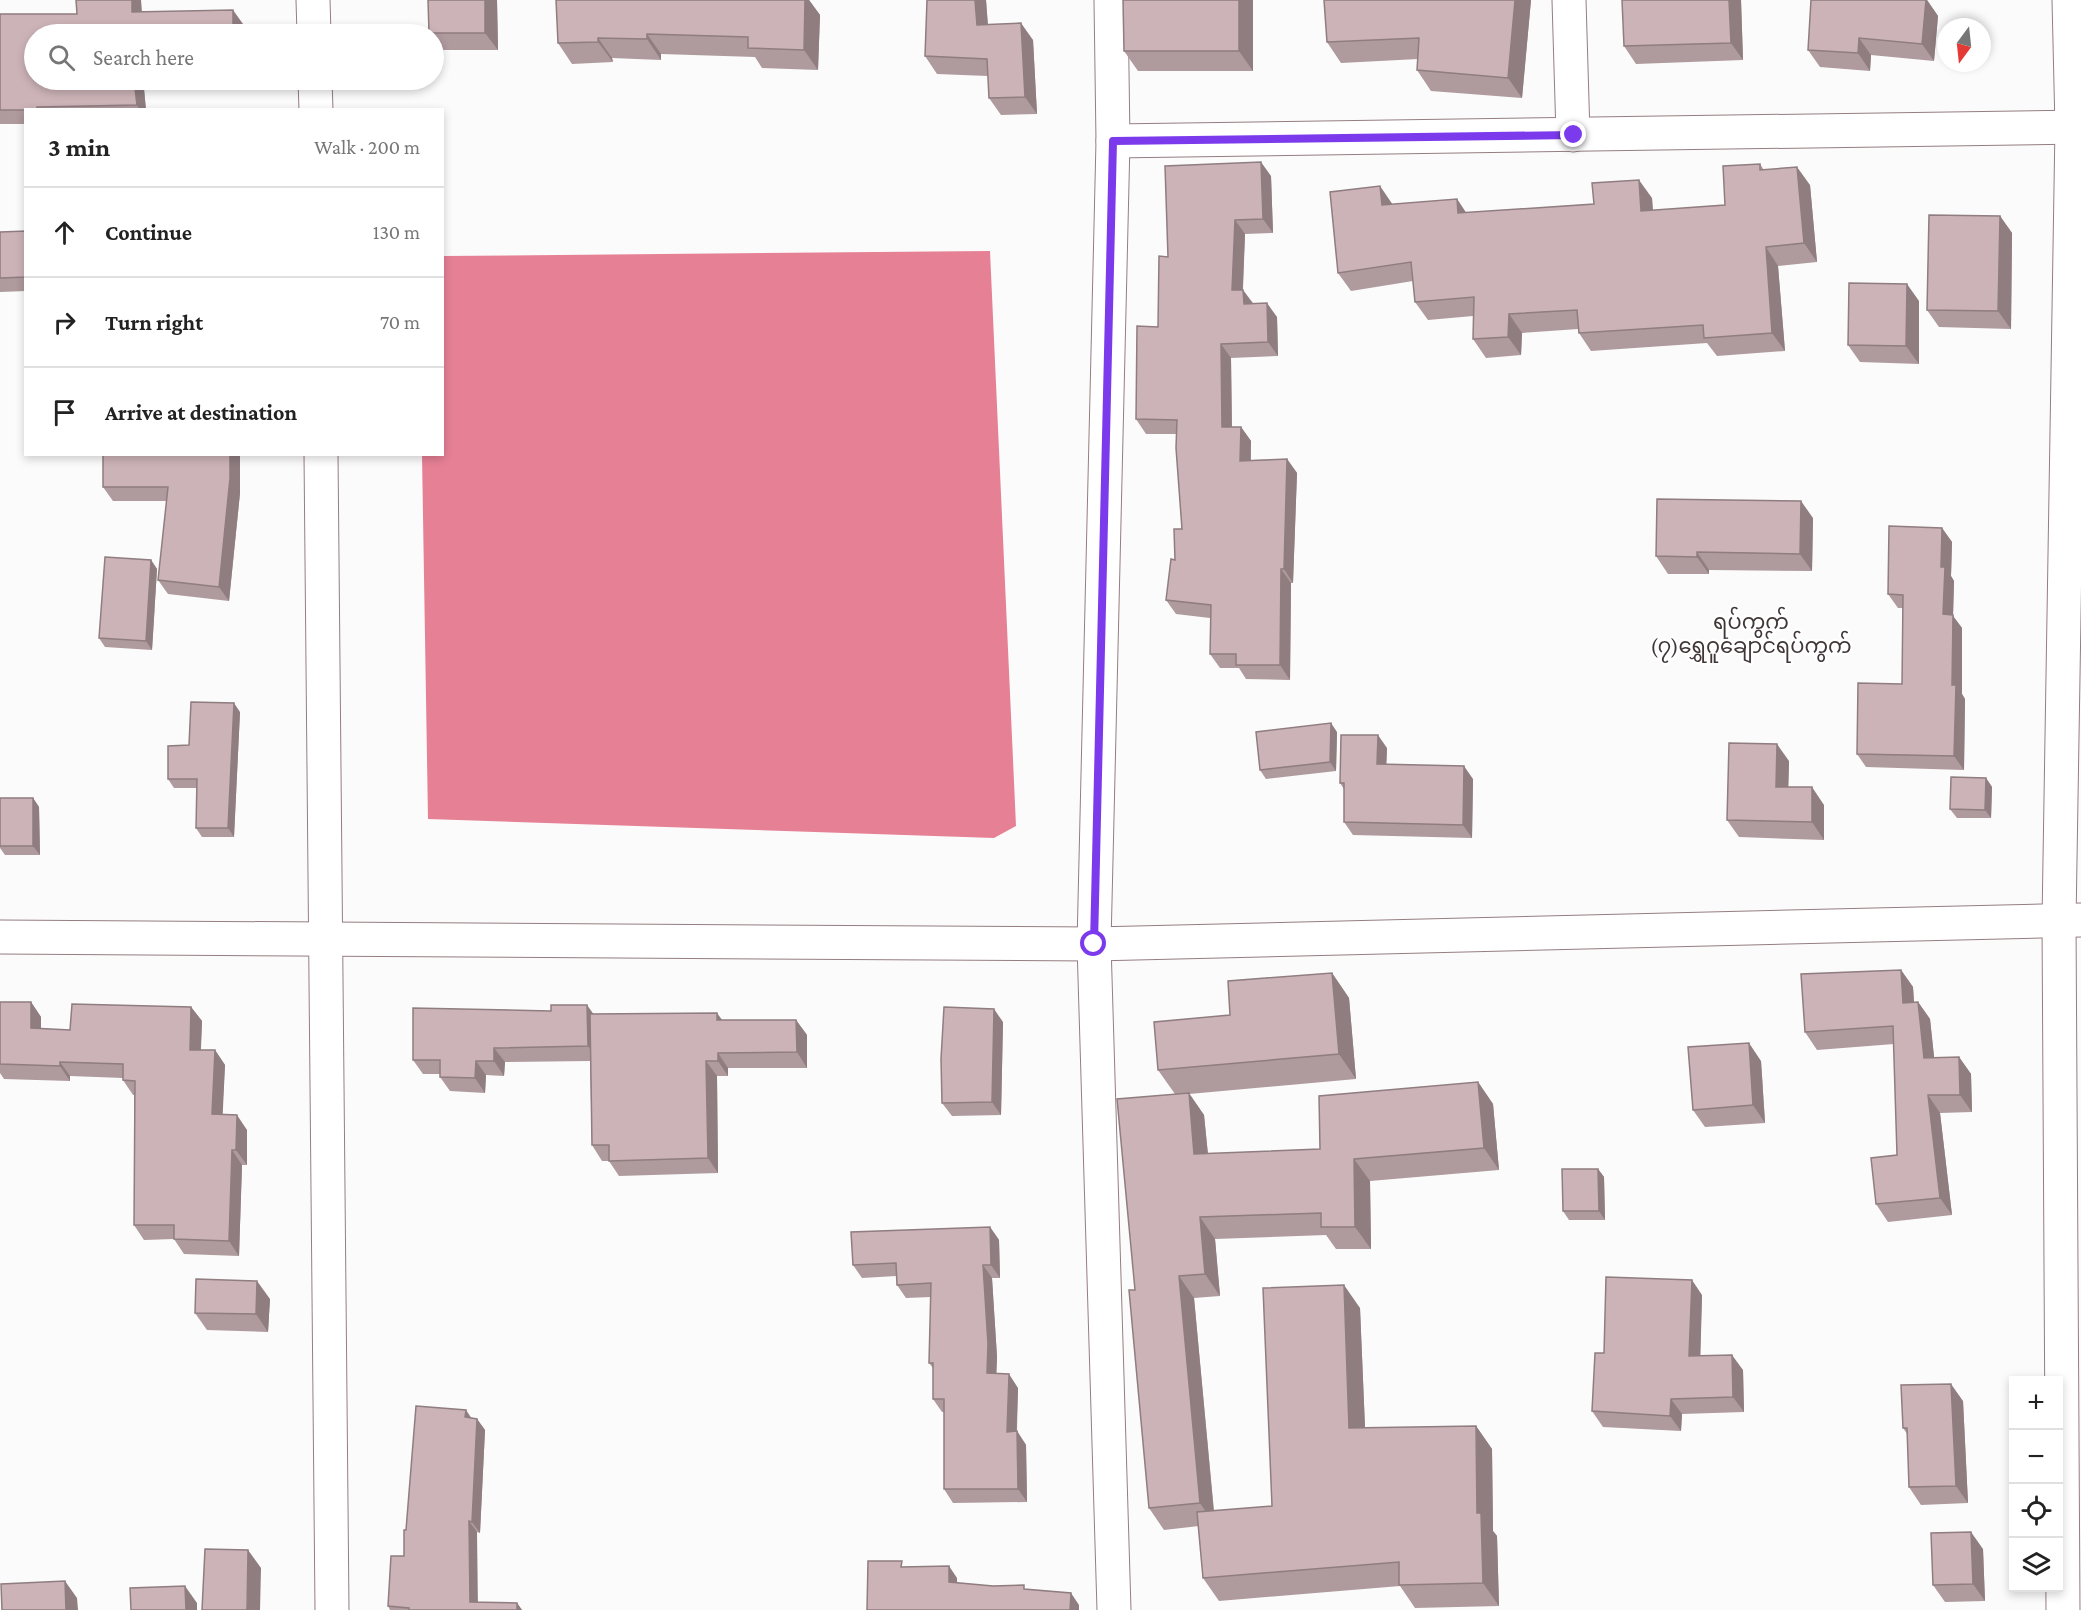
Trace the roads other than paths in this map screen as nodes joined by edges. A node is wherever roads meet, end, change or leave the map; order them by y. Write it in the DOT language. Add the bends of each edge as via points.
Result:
graph roads {
  1 [pos="314,0"];
  2 [pos="1111,0"];
  3 [pos="1569,0"];
  4 [pos="2069,0"];
  5 [pos="314,24"];
  6 [pos="315,90"];
  7 [pos="316,108"];
  8 [pos="2077,127"];
  9 [pos="1574,135"];
  10 [pos="1113,141"];
  11 [pos="321,456"];
  12 [pos="2070,921"];
  13 [pos="0,937"];
  14 [pos="326,939"];
  15 [pos="1094,944"];
  16 [pos="332,1610"];
  17 [pos="1114,1610"];
  18 [pos="2063,1610"];
  1 -- 5 [label="street"];
  2 -- 10 [label="street"];
  3 -- 9 [label="street"];
  4 -- 8 [label="street"];
  6 -- 7 [label="street"];
  8 -- 9 [label="street"];
  8 -- 12 [label="street"];
  9 -- 10 [label="street"];
  10 -- 15 [label="street"];
  11 -- 14 [label="street"];
  12 -- 15 [label="street"];
  12 -- 18 [label="street"];
  13 -- 14 [label="street"];
  14 -- 15 [label="street"];
  14 -- 16 [label="street"];
  15 -- 17 [label="street"];
}
